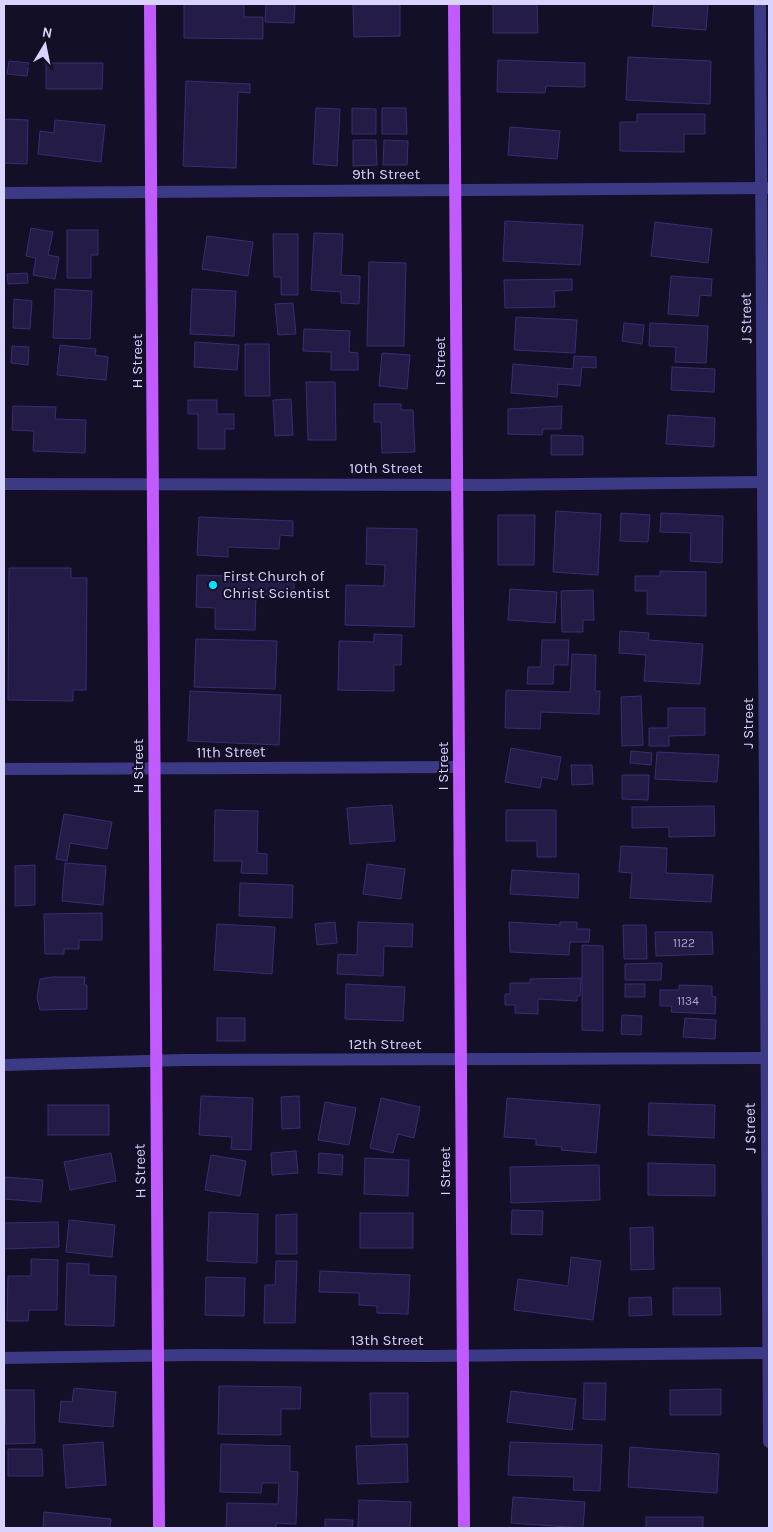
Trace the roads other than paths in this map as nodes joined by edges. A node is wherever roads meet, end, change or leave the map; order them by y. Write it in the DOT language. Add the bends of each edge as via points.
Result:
graph roads {
  1 [pos="150,4"];
  2 [pos="454,4"];
  3 [pos="760,4"];
  4 [pos="765,188"];
  5 [pos="456,190"];
  6 [pos="4,192"];
  7 [pos="152,192"];
  8 [pos="767,482"];
  9 [pos="4,484"];
  10 [pos="457,484"];
  11 [pos="154,486"];
  12 [pos="459,767"];
  13 [pos="4,769"];
  14 [pos="154,769"];
  15 [pos="767,772"];
  16 [pos="766,1058"];
  17 [pos="461,1059"];
  18 [pos="155,1061"];
  19 [pos="4,1065"];
  20 [pos="769,1354"];
  21 [pos="157,1355"];
  22 [pos="463,1356"];
  23 [pos="4,1358"];
  24 [pos="769,1442"];
  25 [pos="159,1528"];
  26 [pos="464,1528"];
  1 -- 7 [label="main road, H Street"];
  2 -- 5 [label="main road, I Street"];
  3 -- 4 [label="street, J Street"];
  4 -- 5 [label="street, 9th Street"];
  4 -- 8 [label="street, J Street"];
  5 -- 7 [label="street, 9th Street"];
  5 -- 10 [label="main road, I Street"];
  6 -- 7 [label="street, 9th Street"];
  7 -- 11 [label="main road, H Street"];
  8 -- 10 [label="street, 10th Street"];
  8 -- 15 [label="street, J Street"];
  9 -- 11 [label="street, 10th Street"];
  10 -- 11 [label="street, 10th Street"];
  10 -- 12 [label="main road, I Street"];
  11 -- 14 [label="main road, H Street"];
  12 -- 14 [label="street, 11th Street"];
  12 -- 17 [label="main road, I Street"];
  13 -- 14 [label="street, 11th Street"];
  14 -- 18 [label="main road, H Street"];
  15 -- 16 [label="street, J Street"];
  16 -- 17 [label="street, 12th Street"];
  16 -- 20 [label="street, J Street"];
  17 -- 18 [label="street, 12th Street"];
  17 -- 22 [label="main road, I Street"];
  18 -- 19 [label="street, 12th Street"];
  18 -- 21 [label="main road, H Street"];
  20 -- 22 [label="street, 13th Street"];
  20 -- 24 [label="street, J Street"];
  21 -- 22 [label="street, 13th Street"];
  21 -- 23 [label="street, 13th Street"];
  21 -- 25 [label="main road, H Street"];
  22 -- 26 [label="main road, I Street"];
}
